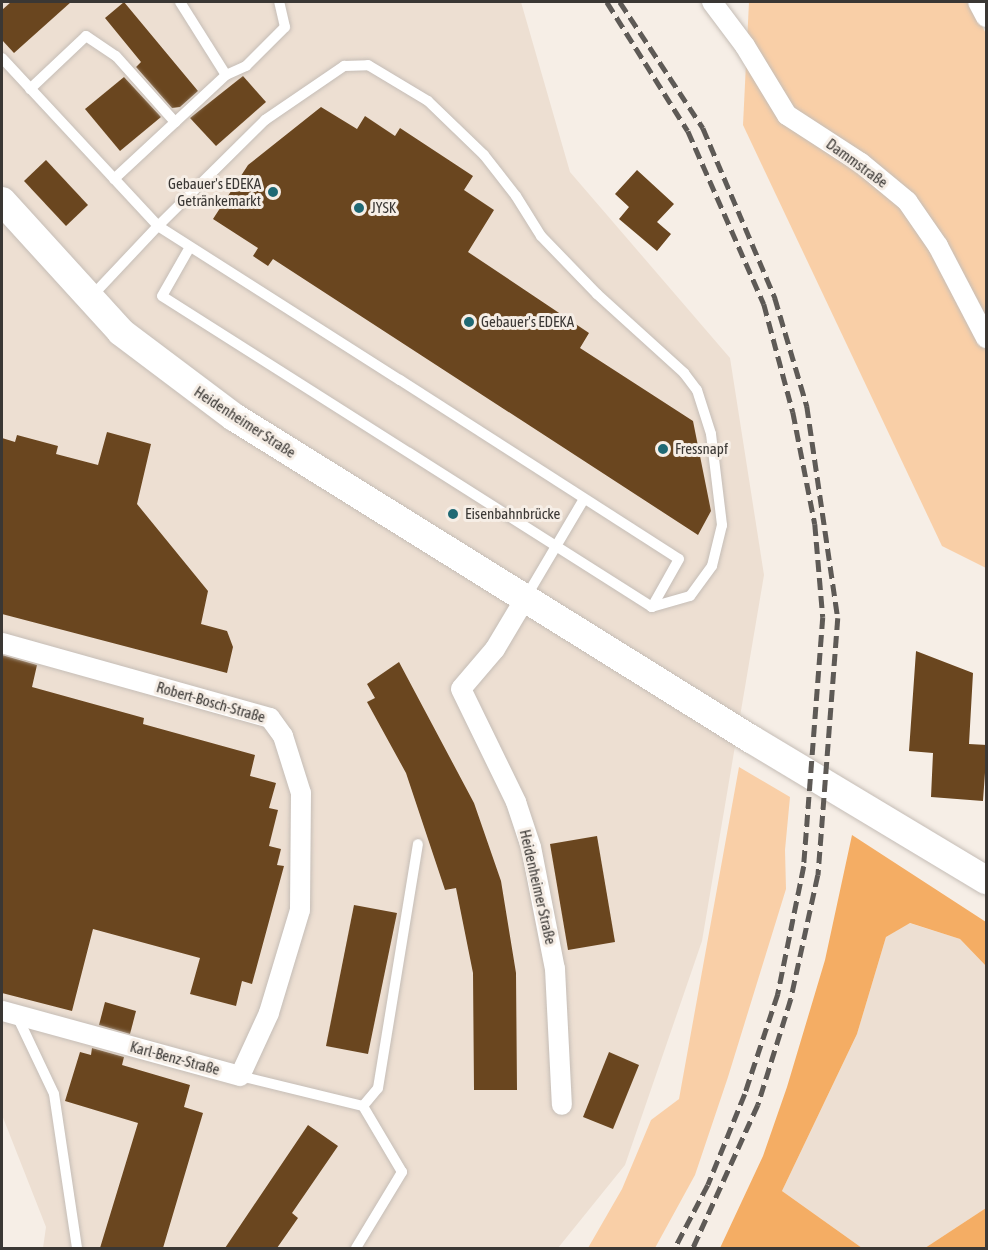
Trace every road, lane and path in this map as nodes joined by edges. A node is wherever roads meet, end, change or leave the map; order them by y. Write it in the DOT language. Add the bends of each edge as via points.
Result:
graph roads {
  1 [pos="180,2"];
  2 [pos="279,2"];
  3 [pos="712,2"];
  4 [pos="978,2"];
  5 [pos="987,17"];
  6 [pos="2,58"];
  7 [pos="226,75"];
  8 [pos="30,89"];
  9 [pos="175,122"];
  10 [pos="114,179"];
  11 [pos="2,201"];
  12 [pos="158,226"];
  13 [pos="190,247"];
  14 [pos="88,300"];
  15 [pos="987,338"];
  16 [pos="584,499"];
  17 [pos="556,549"];
  18 [pos="526,597"];
  19 [pos="652,607"];
  20 [pos="2,643"];
  21 [pos="418,844"];
  22 [pos="987,880"];
  23 [pos="282,972"];
  24 [pos="9,1013"];
  25 [pos="240,1076"];
  26 [pos="562,1105"];
  27 [pos="363,1106"];
  28 [pos="77,1248"];
  29 [pos="356,1248"];
  1 -- 7 [label="lane"];
  2 -- 7 [label="lane" via="285,27 246,66"];
  3 -- 15 [label="street, Dammstraße" via="745,46 787,115 861,163 907,201 938,246"];
  4 -- 5 [label="street"];
  6 -- 8 [label="lane"];
  7 -- 9 [label="lane"];
  8 -- 9 [label="lane" via="86,36 116,56"];
  8 -- 10 [label="lane"];
  9 -- 10 [label="lane"];
  10 -- 12 [label="lane"];
  11 -- 14 [label="main road, Heidenheimer Straße"];
  12 -- 13 [label="lane"];
  12 -- 14 [label="lane"];
  12 -- 19 [label="lane" via="266,120 344,66 368,65 428,101 484,155 516,195 541,236 697,390 711,434 722,525 712,566 690,596"];
  13 -- 16 [label="lane"];
  13 -- 17 [label="lane" via="162,296"];
  14 -- 18 [label="main road, Heidenheimer Straße" via="164,367 234,417"];
  16 -- 17 [label="lane"];
  16 -- 19 [label="lane" via="679,559"];
  17 -- 18 [label="lane"];
  17 -- 19 [label="lane"];
  18 -- 22 [label="main road, Heidenheimer Straße" via="751,739"];
  18 -- 26 [label="street, Heidenheimer Straße" via="495,650 461,689 516,802 531,847 555,969"];
  20 -- 23 [label="street, Robert-Bosch-Straße" via="270,718 283,736 302,793 300,910"];
  21 -- 27 [label="lane" via="378,1088"];
  23 -- 25 [label="street, Karl-Benz-Straße" via="269,1014"];
  24 -- 25 [label="street, Karl-Benz-Straße"];
  24 -- 28 [label="lane" via="54,1094"];
  25 -- 27 [label="lane"];
  27 -- 29 [label="lane" via="402,1172"];
}
